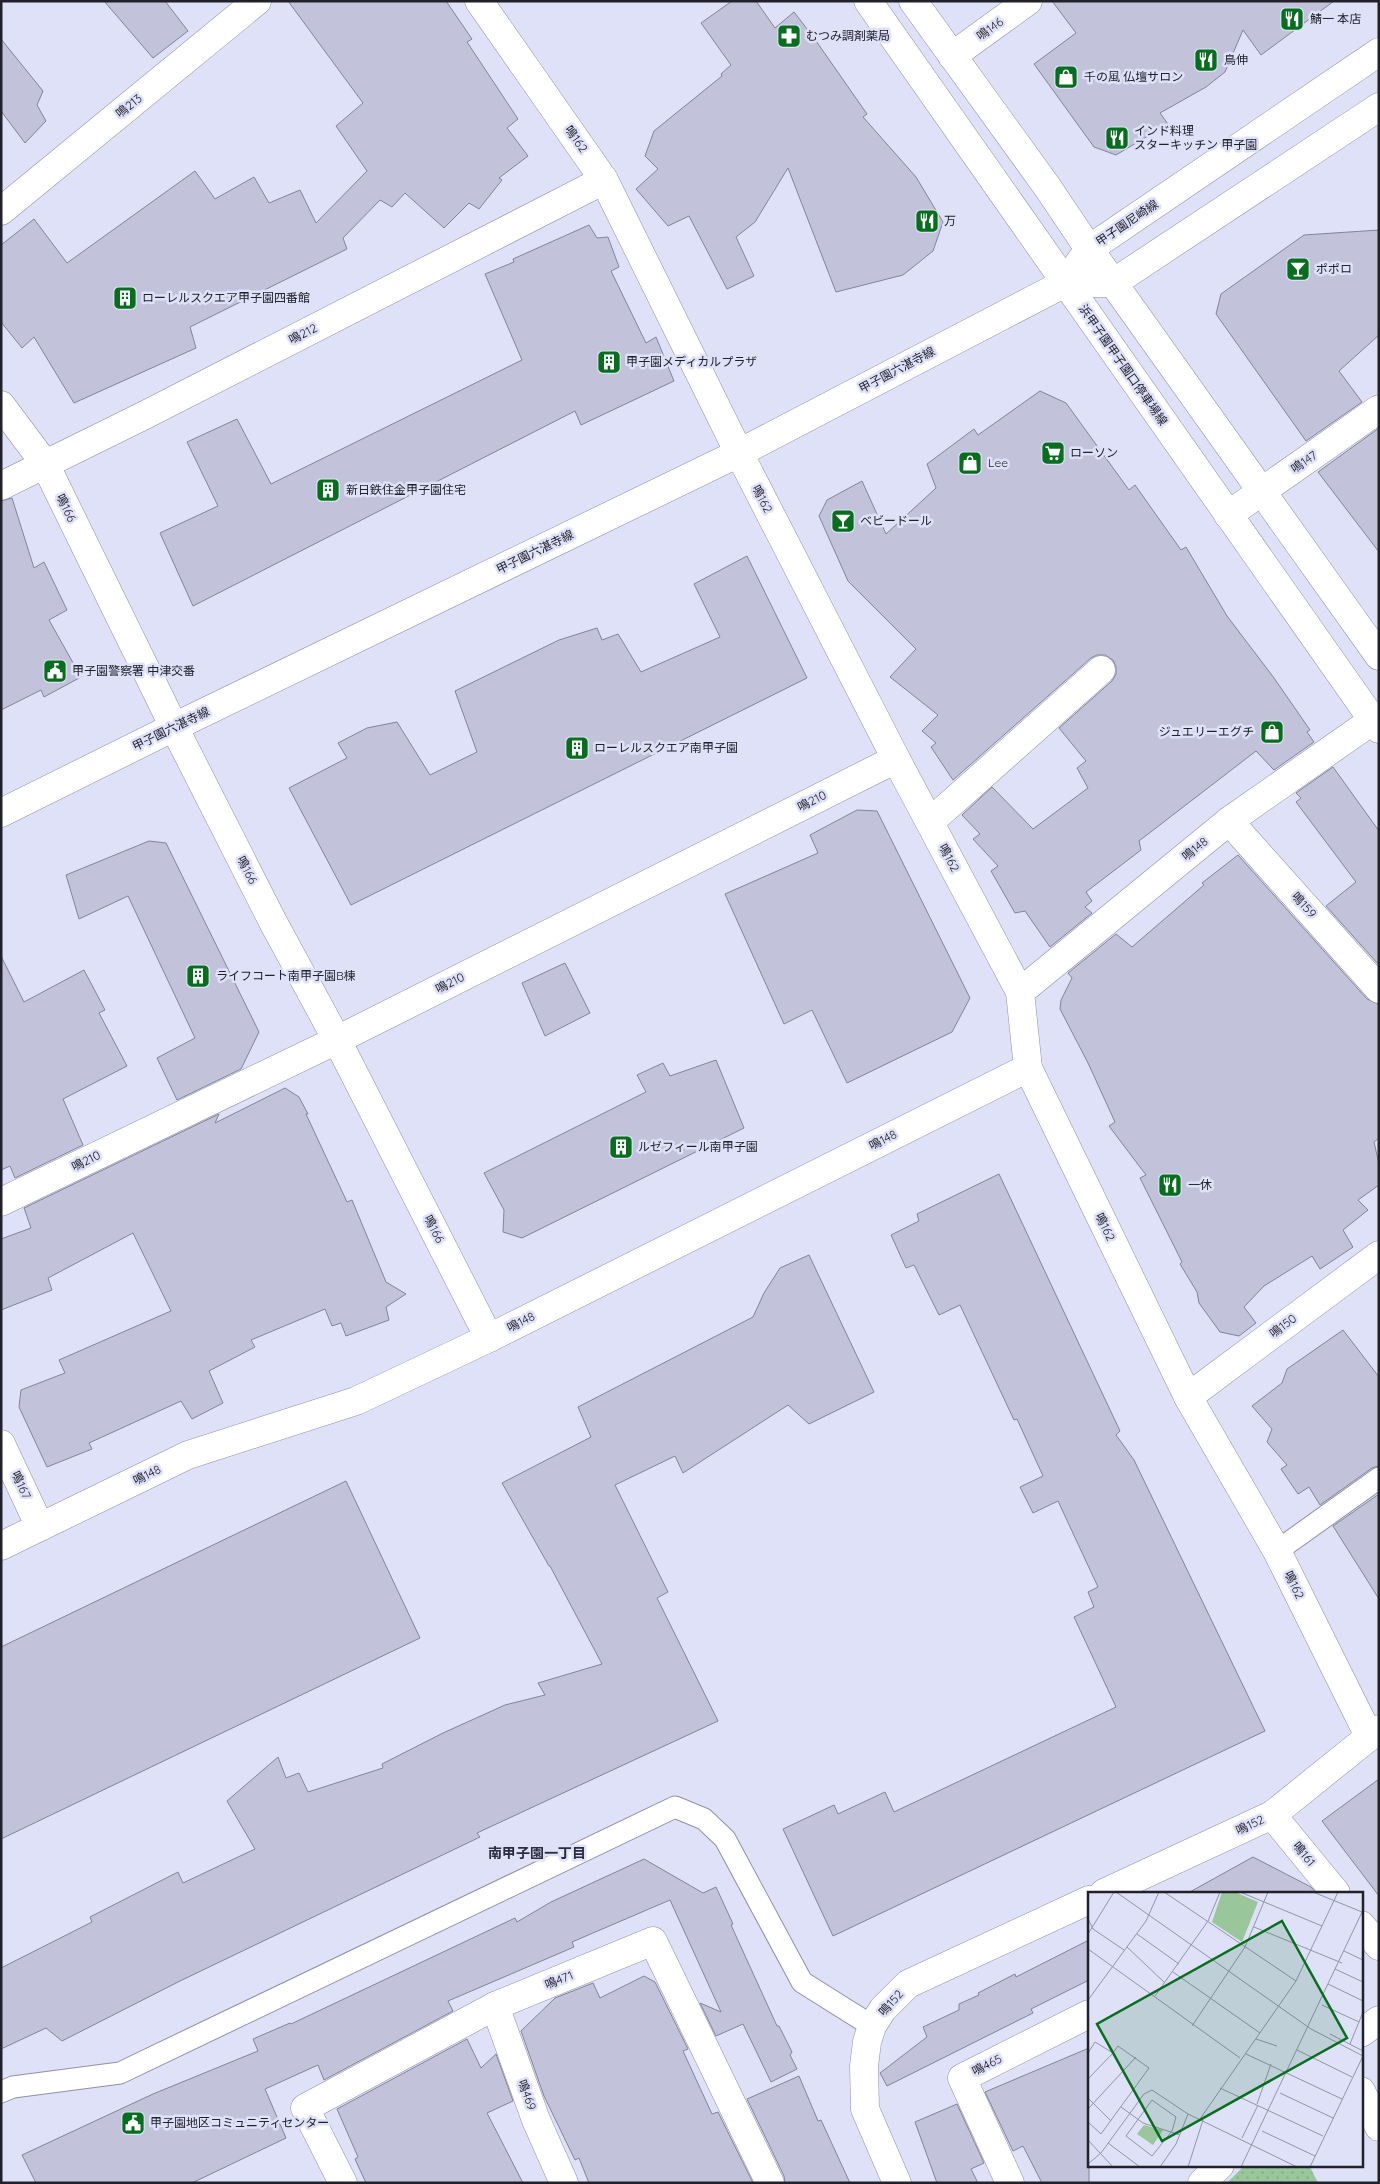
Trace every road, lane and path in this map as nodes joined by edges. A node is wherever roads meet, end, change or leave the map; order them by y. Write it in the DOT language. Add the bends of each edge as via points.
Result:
graph roads {
  1 [pos="257,1"];
  2 [pos="479,1"];
  3 [pos="868,1"];
  4 [pos="913,1"];
  5 [pos="1028,1"];
  6 [pos="1379,52"];
  7 [pos="952,56"];
  8 [pos="1379,107"];
  9 [pos="604,180"];
  10 [pos="1,211"];
  11 [pos="1089,249"];
  12 [pos="1065,283"];
  13 [pos="1113,283"];
  14 [pos="1,405"];
  15 [pos="1379,409"];
  16 [pos="739,453"];
  17 [pos="45,464"];
  18 [pos="1,486"];
  19 [pos="1262,491"];
  20 [pos="1228,515"];
  21 [pos="1379,656"];
  22 [pos="1101,670"];
  23 [pos="1377,722"];
  24 [pos="174,727"];
  25 [pos="896,759"];
  26 [pos="1,813"];
  27 [pos="1229,821"];
  28 [pos="930,822"];
  29 [pos="1379,989"];
  30 [pos="1020,992"];
  31 [pos="337,1040"];
  32 [pos="1028,1068"];
  33 [pos="1,1202"];
  34 [pos="1379,1255"];
  35 [pos="489,1338"];
  36 [pos="1188,1398"];
  37 [pos="1,1444"];
  38 [pos="1379,1478"];
  39 [pos="40,1527"];
  40 [pos="1,1546"];
  41 [pos="1277,1551"];
  42 [pos="1374,1733"];
  43 [pos="1272,1815"];
  44 [pos="1106,1892"];
  45 [pos="1335,1892"];
  46 [pos="1088,1900"];
  47 [pos="1362,1925"];
  48 [pos="1379,1946"];
  49 [pos="495,2006"];
  50 [pos="1088,2015"];
  51 [pos="1379,2020"];
  52 [pos="872,2026"];
  53 [pos="1362,2032"];
  54 [pos="1,2092"];
  55 [pos="1362,2093"];
  56 [pos="1379,2127"];
  57 [pos="1219,2166"];
  58 [pos="343,2183"];
  59 [pos="564,2183"];
  60 [pos="770,2183"];
  61 [pos="897,2183"];
  62 [pos="1010,2183"];
  63 [pos="1202,2183"];
  1 -- 10 [label="street, 鳴213"];
  2 -- 9 [label="street, 鳴162"];
  3 -- 12 [label="street, 浜甲子園甲子園口停車場線"];
  4 -- 7 [label="street"];
  5 -- 7 [label="street, 鳴146"];
  6 -- 11 [label="street, 甲子園尼崎線"];
  7 -- 11 [label="street"];
  8 -- 13 [label="street"];
  9 -- 16 [label="street, 鳴162"];
  9 -- 17 [label="street, 鳴212"];
  11 -- 12 [label="street, 甲子園尼崎線"];
  11 -- 13 [label="street"];
  12 -- 13 [label="street"];
  12 -- 16 [label="street, 甲子園六湛寺線"];
  12 -- 20 [label="street, 浜甲子園甲子園口停車場線"];
  13 -- 19 [label="street"];
  14 -- 17 [label="street, 鳴166"];
  15 -- 19 [label="street, 鳴147"];
  16 -- 24 [label="street, 甲子園六湛寺線"];
  16 -- 25 [label="street, 鳴162"];
  17 -- 18 [label="street, 鳴212"];
  17 -- 24 [label="street, 鳴166"];
  19 -- 20 [label="street, 鳴147"];
  19 -- 21 [label="street"];
  20 -- 23 [label="street, 浜甲子園甲子園口停車場線"];
  22 -- 28 [label="street"];
  23 -- 27 [label="street, 鳴148"];
  24 -- 26 [label="street, 甲子園六湛寺線"];
  24 -- 31 [label="street, 鳴166"];
  25 -- 28 [label="street, 鳴162"];
  25 -- 31 [label="street, 鳴210"];
  27 -- 29 [label="street, 鳴159"];
  27 -- 30 [label="street, 鳴148"];
  28 -- 30 [label="street, 鳴162"];
  30 -- 32 [label="street, 鳴162"];
  31 -- 33 [label="street, 鳴210"];
  31 -- 35 [label="street, 鳴166"];
  32 -- 35 [label="street, 鳴148"];
  32 -- 36 [label="street, 鳴162"];
  34 -- 36 [label="street, 鳴150"];
  35 -- 39 [label="street, 鳴148" via="356,1401 188,1455"];
  36 -- 41 [label="street, 鳴162"];
  37 -- 39 [label="street, 鳴167"];
  38 -- 41 [label="lane"];
  39 -- 40 [label="street, 鳴148"];
  41 -- 42 [label="street, 鳴162"];
  42 -- 43 [label="street, 鳴152"];
  43 -- 44 [label="street, 鳴152"];
  43 -- 45 [label="street, 鳴161"];
  46 -- 52 [label="street, 鳴152" via="908,1984"];
  47 -- 48 [label="street"];
  49 -- 58 [label="street, 鳴471" via="305,2108"];
  49 -- 59 [label="street, 鳴469" via="536,2120"];
  49 -- 60 [label="street, 鳴471" via="653,1941"];
  50 -- 62 [label="street, 鳴465" via="962,2078"];
  51 -- 53 [label="street"];
  52 -- 54 [label="lane" via="802,1982 725,1840 704,1819 676,1807 120,2073 13,2087"];
  52 -- 61 [label="street, 鳴152" via="864,2066 865,2108"];
  55 -- 56 [label="street"];
  57 -- 63 [label="street"];
}
